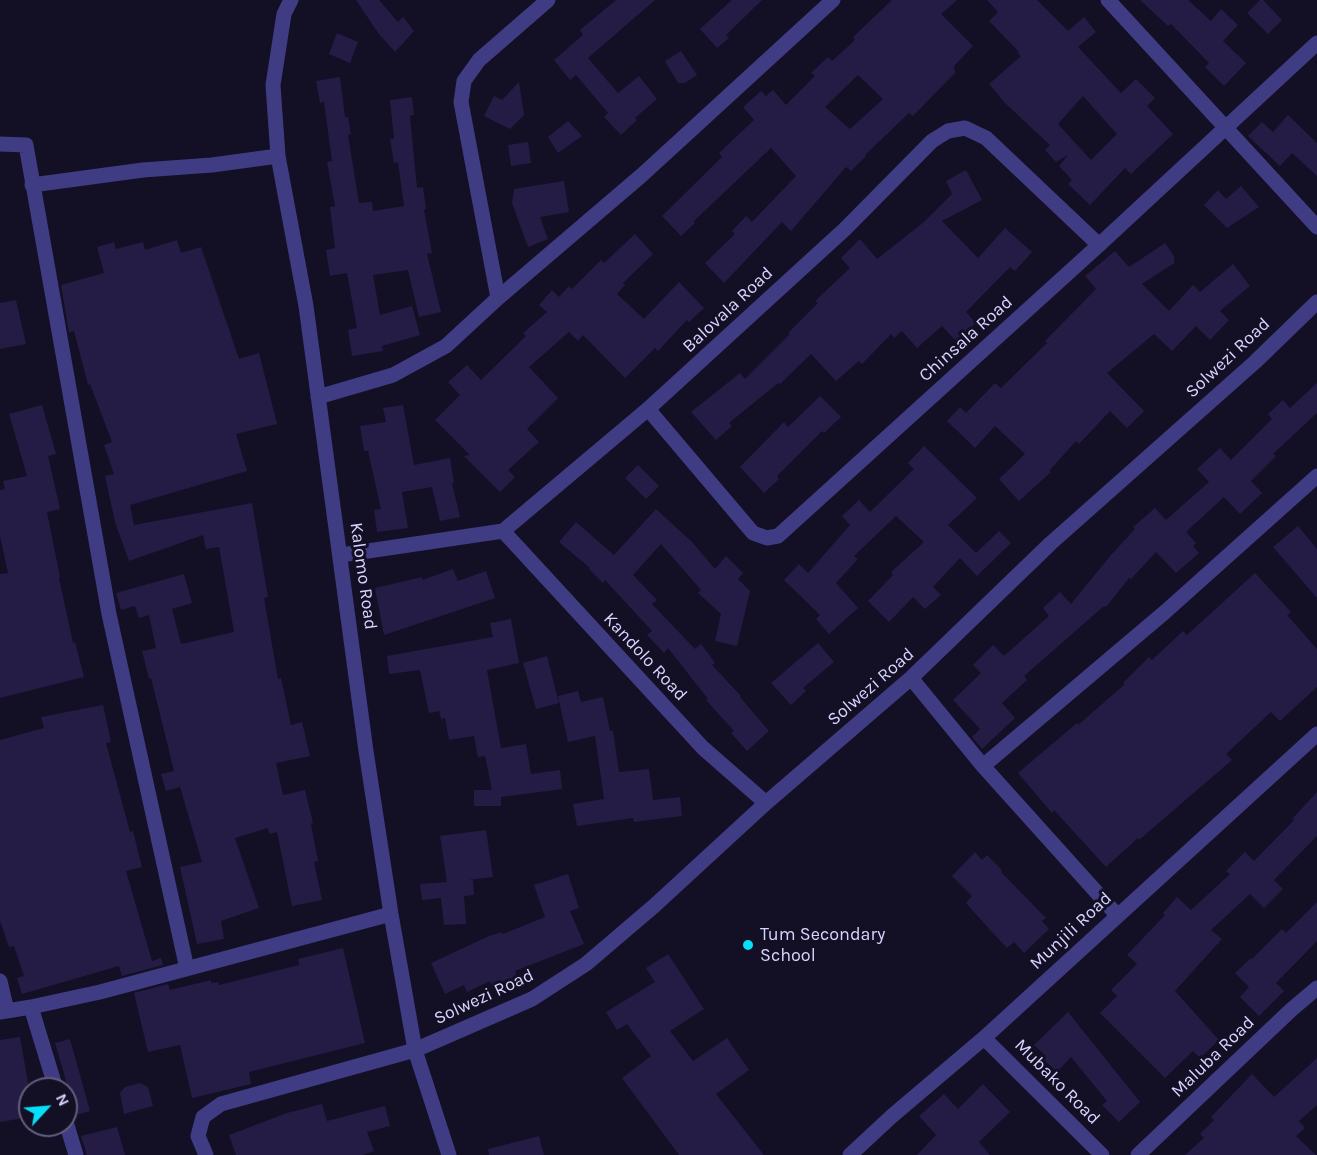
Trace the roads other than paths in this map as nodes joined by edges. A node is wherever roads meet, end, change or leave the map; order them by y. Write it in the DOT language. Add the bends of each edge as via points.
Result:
graph roads {
  1 [pos="291,0"];
  2 [pos="548,0"];
  3 [pos="833,0"];
  4 [pos="1108,0"];
  5 [pos="1317,43"];
  6 [pos="1225,128"];
  7 [pos="0,144"];
  8 [pos="278,156"];
  9 [pos="32,185"];
  10 [pos="1317,227"];
  11 [pos="1099,246"];
  12 [pos="498,298"];
  13 [pos="1317,302"];
  14 [pos="318,397"];
  15 [pos="648,409"];
  16 [pos="1317,476"];
  17 [pos="503,531"];
  18 [pos="341,555"];
  19 [pos="911,678"];
  20 [pos="1317,734"];
  21 [pos="982,766"];
  22 [pos="766,803"];
  23 [pos="391,914"];
  24 [pos="1117,915"];
  25 [pos="187,969"];
  26 [pos="0,981"];
  27 [pos="1317,988"];
  28 [pos="31,1007"];
  29 [pos="4,1011"];
  30 [pos="984,1038"];
  31 [pos="415,1050"];
  32 [pos="52,1077"];
  33 [pos="71,1137"];
  34 [pos="76,1155"];
  35 [pos="206,1155"];
  36 [pos="449,1155"];
  37 [pos="850,1155"];
  38 [pos="1102,1155"];
  39 [pos="1138,1155"];
  1 -- 8 [label="street, Kalomo Road" via="284,14 273,85"];
  2 -- 12 [label="street" via="479,60 464,81 460,102"];
  3 -- 12 [label="street" via="642,174"];
  4 -- 6 [label="street"];
  5 -- 6 [label="street, Chinsala Road"];
  6 -- 10 [label="street"];
  6 -- 11 [label="street, Chinsala Road"];
  7 -- 9 [label="street" via="26,145"];
  8 -- 9 [label="street"];
  8 -- 14 [label="street, Kalomo Road" via="306,306"];
  9 -- 25 [label="street" via="109,614"];
  11 -- 15 [label="street, Balovala Road" via="986,138 965,128 948,131 932,141 845,229"];
  11 -- 15 [label="street, Chinsala Road" via="778,536 767,538 753,533"];
  12 -- 14 [label="street" via="446,346 417,363 393,375"];
  13 -- 19 [label="street, Solwezi Road" via="1051,543"];
  14 -- 18 [label="street, Kalomo Road"];
  15 -- 17 [label="street, Balovala Road"];
  16 -- 21 [label="street" via="1166,612"];
  17 -- 18 [label="street"];
  17 -- 22 [label="street, Kandolo Road" via="703,748"];
  18 -- 23 [label="street, Kalomo Road"];
  19 -- 21 [label="street"];
  19 -- 22 [label="street, Solwezi Road"];
  20 -- 24 [label="street, Munjili Road"];
  21 -- 24 [label="street"];
  22 -- 31 [label="street, Solwezi Road" via="586,964 532,999"];
  23 -- 25 [label="street"];
  23 -- 31 [label="street, Kalomo Road"];
  24 -- 30 [label="street, Munjili Road"];
  25 -- 28 [label="street"];
  26 -- 29 [label="street"];
  27 -- 39 [label="street, Maluba Road"];
  28 -- 29 [label="street"];
  28 -- 32 [label="street"];
  30 -- 37 [label="street, Munjili Road"];
  30 -- 38 [label="street, Mubako Road"];
  31 -- 35 [label="street, Solwezi Road" via="221,1104 203,1117 198,1136"];
  31 -- 36 [label="street, Kalomo Road"];
  33 -- 34 [label="street"];
}
